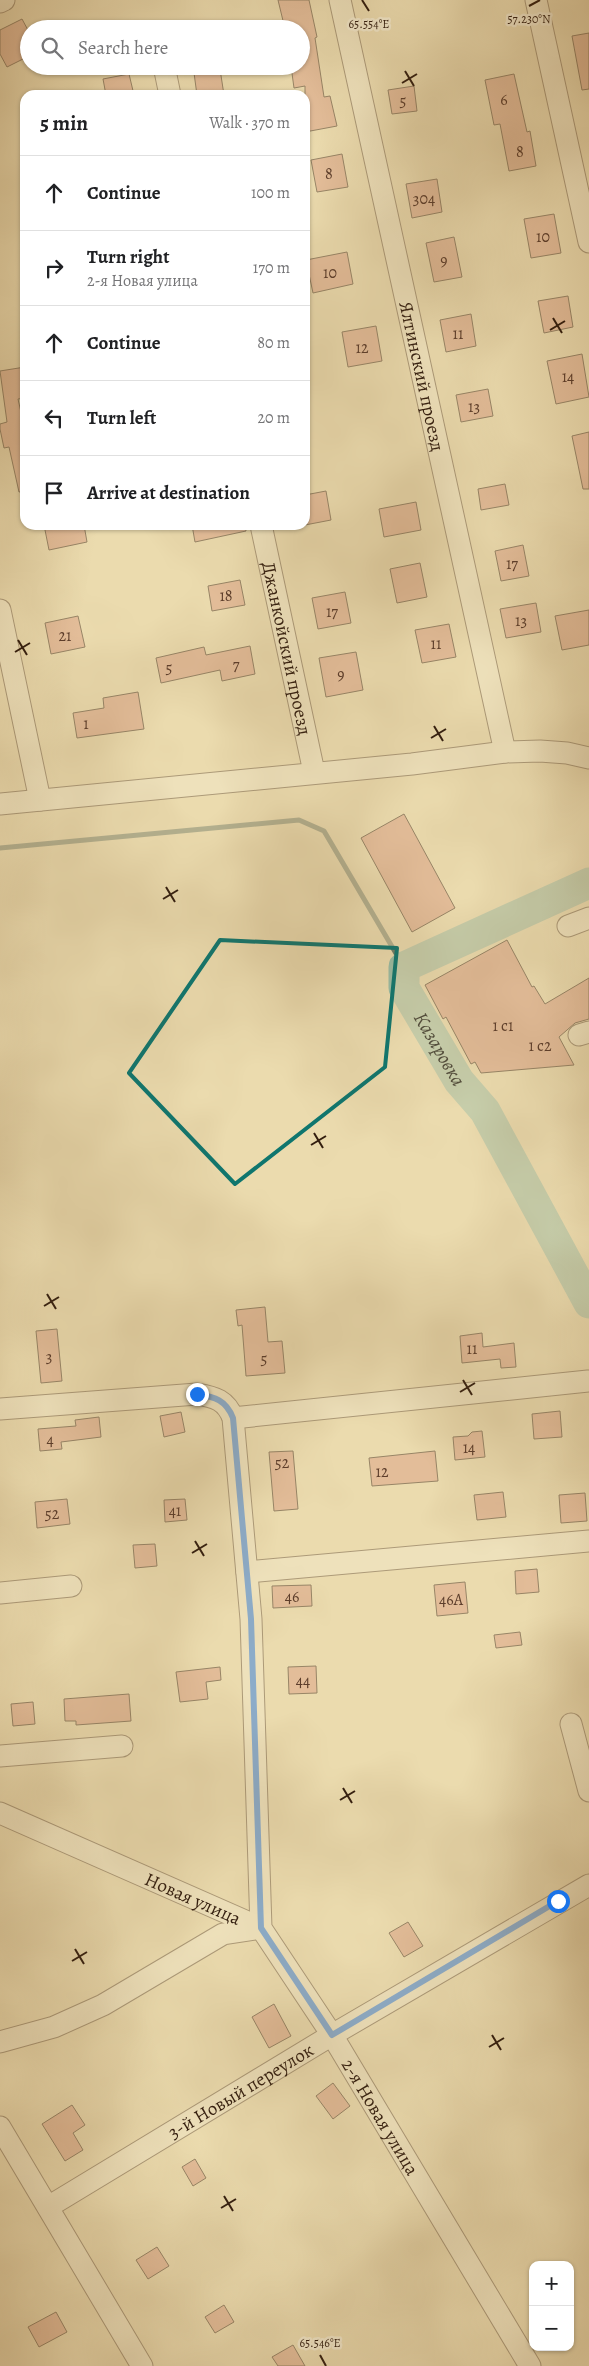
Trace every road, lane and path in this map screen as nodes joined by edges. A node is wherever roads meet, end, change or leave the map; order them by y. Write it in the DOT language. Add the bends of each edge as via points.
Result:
graph roads {
  1 [pos="4,0"];
  2 [pos="340,0"];
  3 [pos="536,0"];
  4 [pos="0,2"];
  5 [pos="166,75"];
  6 [pos="169,90"];
  7 [pos="589,242"];
  8 [pos="262,530"];
  9 [pos="0,610"];
  10 [pos="505,752"];
  11 [pos="589,758"];
  12 [pos="314,772"];
  13 [pos="40,800"];
  14 [pos="0,804"];
  15 [pos="589,918"];
  16 [pos="568,926"];
  17 [pos="588,1381"];
  18 [pos="0,1409"];
  19 [pos="233,1418"];
  20 [pos="589,1541"];
  21 [pos="247,1572"];
  22 [pos="71,1586"];
  23 [pos="0,1593"];
  24 [pos="571,1724"];
  25 [pos="122,1746"];
  26 [pos="0,1756"];
  27 [pos="589,1791"];
  28 [pos="0,1813"];
  29 [pos="589,1885"];
  30 [pos="261,1928"];
  31 [pos="332,2035"];
  32 [pos="0,2042"];
  33 [pos="0,2127"];
  34 [pos="48,2206"];
  35 [pos="142,2366"];
  36 [pos="530,2366"];
  1 -- 4 [label="street"];
  2 -- 10 [label="street, Ялтинский проезд"];
  3 -- 7 [label="street"];
  5 -- 6 [label="street"];
  8 -- 12 [label="street, Джанкойский проезд"];
  9 -- 13 [label="street"];
  10 -- 11 [label="street" via="540,751"];
  10 -- 12 [label="street"];
  12 -- 13 [label="street"];
  13 -- 14 [label="street"];
  15 -- 16 [label="street"];
  17 -- 19 [label="street"];
  18 -- 19 [label="street" via="197,1394 221,1400"];
  19 -- 21 [label="street"];
  20 -- 21 [label="street"];
  21 -- 30 [label="street"];
  22 -- 23 [label="street"];
  24 -- 27 [label="street"];
  25 -- 26 [label="street"];
  28 -- 30 [label="street, Новая улица"];
  29 -- 31 [label="street, 3-й Новый переулок"];
  30 -- 31 [label="street, 2-я Новая улица"];
  30 -- 32 [label="street, Новая улица" via="223,1934 103,2004 54,2026"];
  31 -- 34 [label="street, 3-й Новый переулок"];
  31 -- 36 [label="street, 2-я Новая улица"];
  33 -- 34 [label="street"];
  34 -- 35 [label="street"];
}
